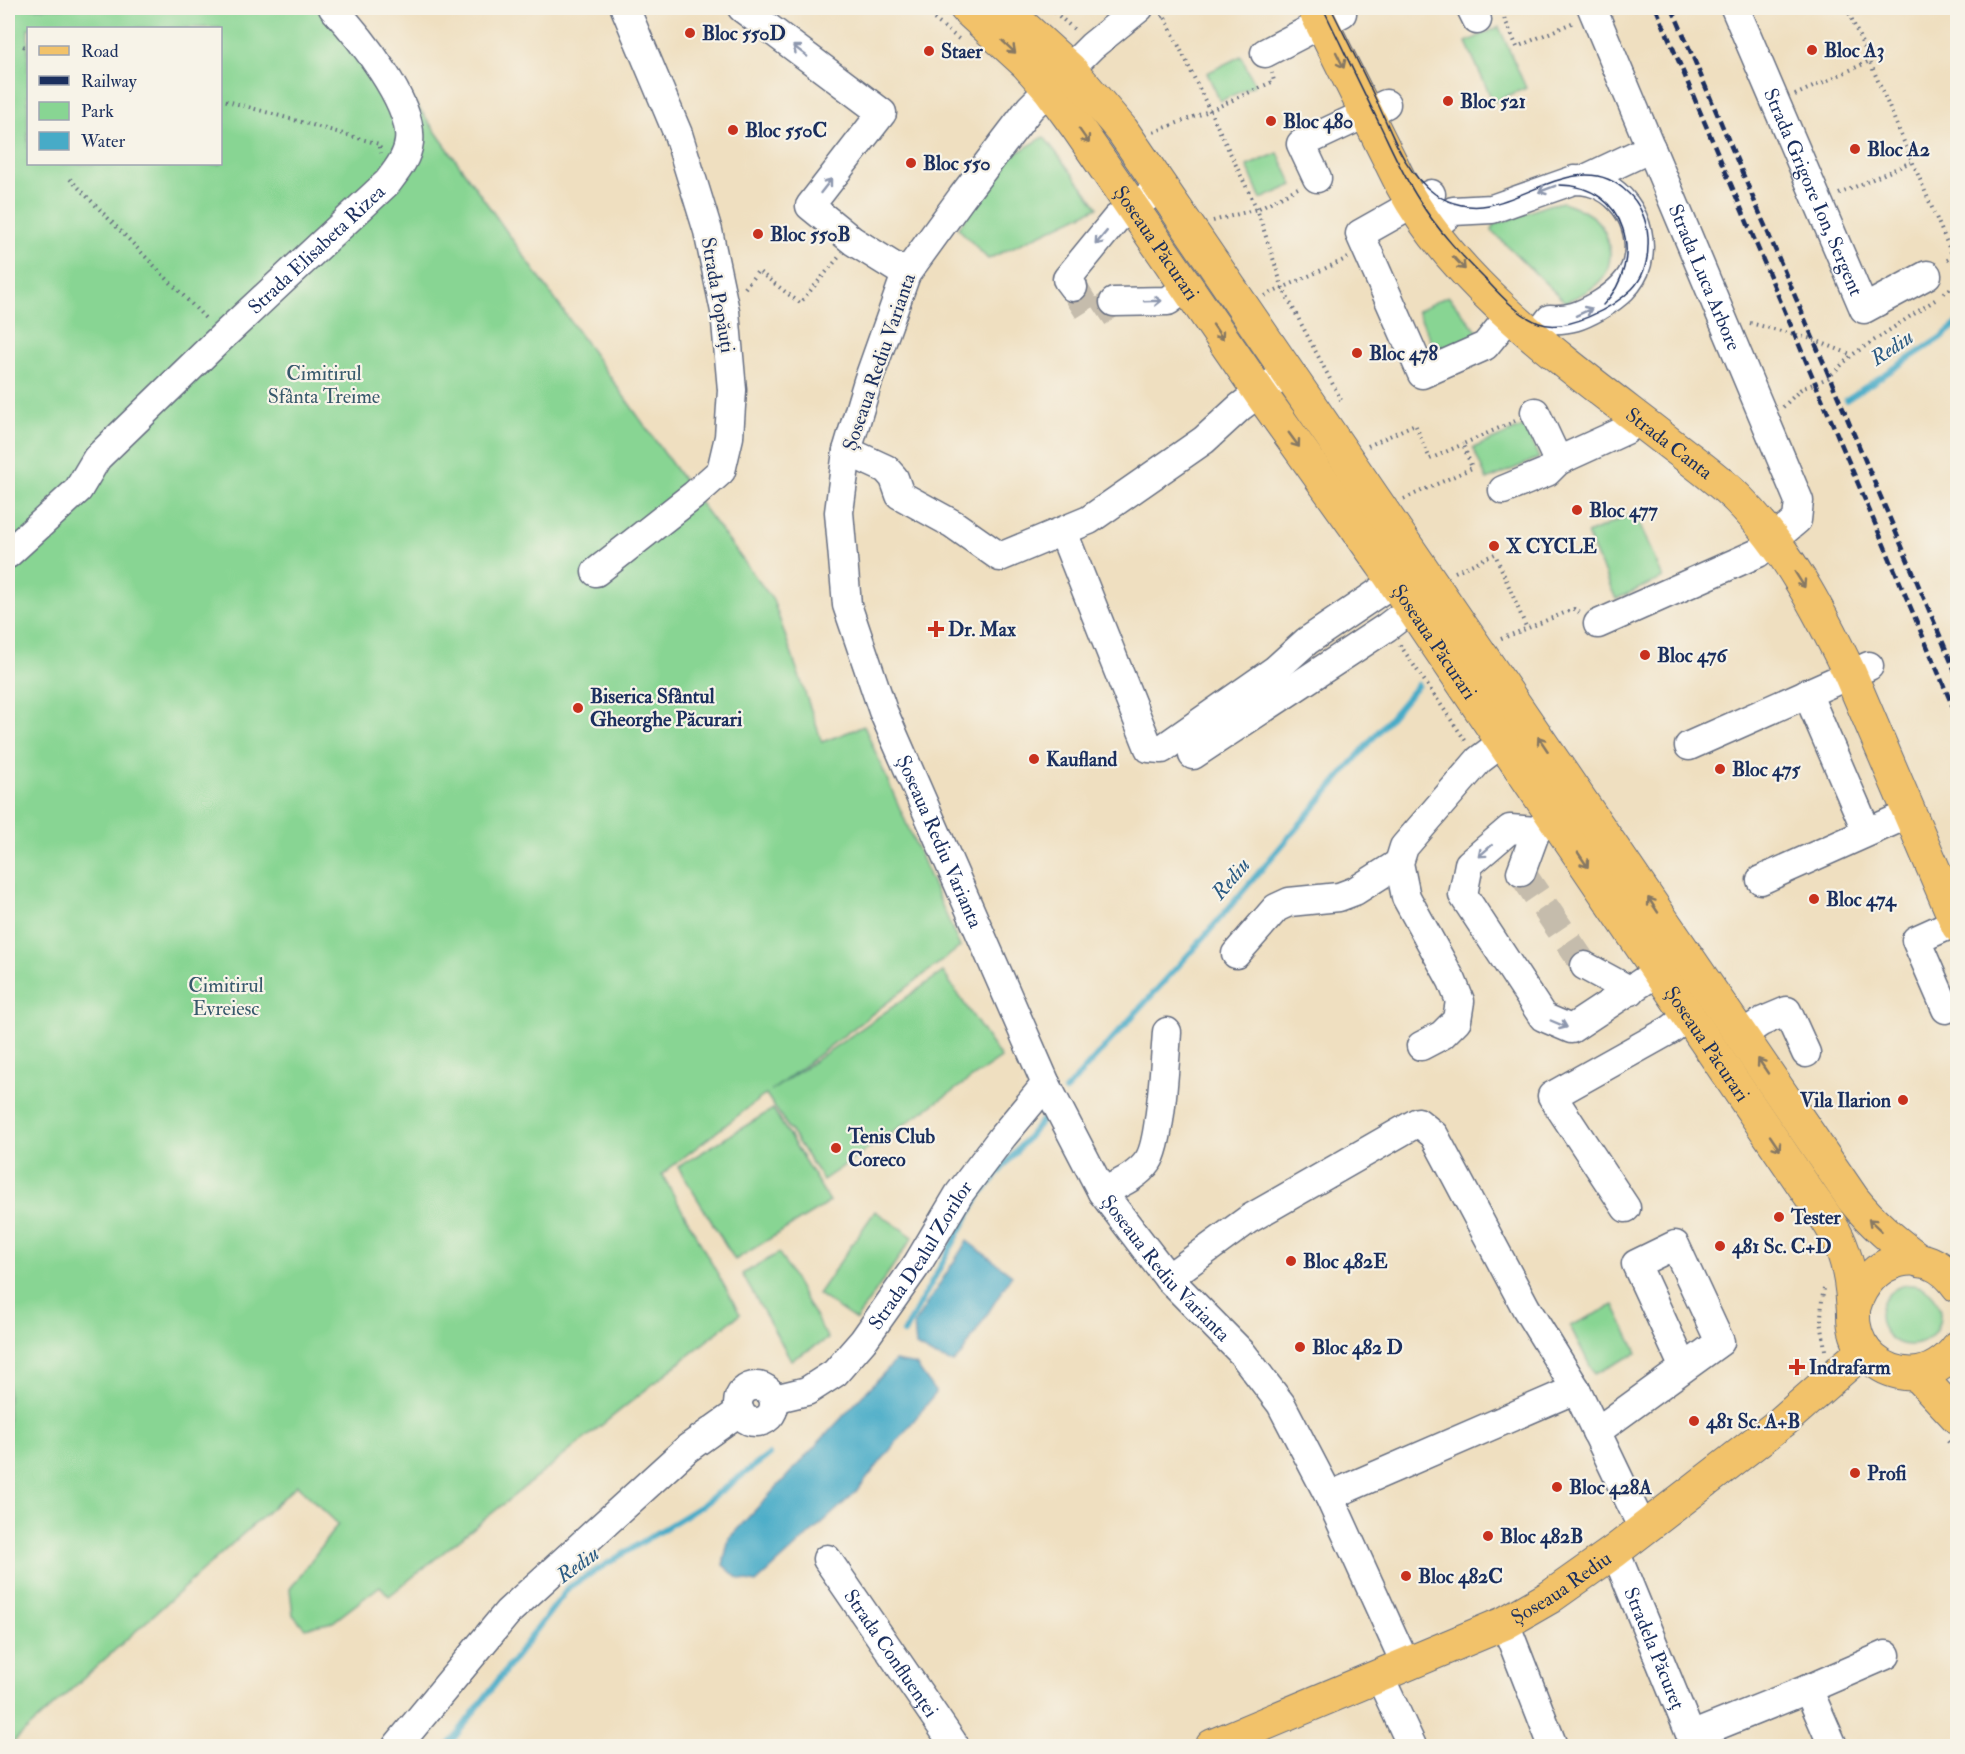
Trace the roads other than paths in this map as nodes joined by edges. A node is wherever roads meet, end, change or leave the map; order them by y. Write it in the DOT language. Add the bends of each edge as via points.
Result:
graph roads {
  1 [pos="333,8"];
  2 [pos="625,8"];
  3 [pos="742,8"];
  4 [pos="966,8"];
  5 [pos="1003,8"];
  6 [pos="1735,8"];
  7 [pos="1593,10"];
  8 [pos="1329,13"];
  9 [pos="1147,15"];
  10 [pos="1265,52"];
  11 [pos="1059,79"];
  12 [pos="1376,108"];
  13 [pos="1651,148"];
  14 [pos="1317,178"];
  15 [pos="1583,180"];
  16 [pos="1161,187"];
  17 [pos="1132,207"];
  18 [pos="1430,211"];
  19 [pos="906,274"];
  20 [pos="1927,275"];
  21 [pos="1073,287"];
  22 [pos="1187,287"];
  23 [pos="1114,302"];
  24 [pos="1511,314"];
  25 [pos="1542,329"];
  26 [pos="1287,372"];
  27 [pos="1260,393"];
  28 [pos="1535,412"];
  29 [pos="1639,420"];
  30 [pos="847,451"];
  31 [pos="1557,461"];
  32 [pos="1503,490"];
  33 [pos="1063,532"];
  34 [pos="1782,533"];
  35 [pos="8,554"];
  36 [pos="596,572"];
  37 [pos="1403,595"];
  38 [pos="1598,624"];
  39 [pos="1860,670"];
  40 [pos="1807,693"];
  41 [pos="1503,742"];
  42 [pos="1689,746"];
  43 [pos="1192,755"];
  44 [pos="1911,813"];
  45 [pos="1545,824"];
  46 [pos="1867,832"];
  47 [pos="1399,863"];
  48 [pos="1521,872"];
  49 [pos="1958,873"];
  50 [pos="1761,880"];
  51 [pos="1957,924"];
  52 [pos="1236,954"];
  53 [pos="1585,966"];
  54 [pos="1659,971"];
  55 [pos="1631,991"];
  56 [pos="1946,1009"];
  57 [pos="1689,1016"];
  58 [pos="1167,1032"];
  59 [pos="1742,1035"];
  60 [pos="1421,1046"];
  61 [pos="1806,1053"];
  62 [pos="1047,1084"];
  63 [pos="1102,1192"];
  64 [pos="1626,1208"];
  65 [pos="1922,1261"];
  66 [pos="1168,1278"];
  67 [pos="1958,1286"];
  68 [pos="1854,1307"];
  69 [pos="1958,1347"];
  70 [pos="1864,1350"];
  71 [pos="1684,1368"];
  72 [pos="1917,1374"];
  73 [pos="1576,1389"];
  74 [pos="1958,1418"];
  75 [pos="1596,1432"];
  76 [pos="1329,1496"];
  77 [pos="1643,1529"];
  78 [pos="1615,1551"];
  79 [pos="827,1559"];
  80 [pos="1505,1623"];
  81 [pos="1886,1655"];
  82 [pos="1392,1669"];
  83 [pos="1808,1689"];
  84 [pos="1693,1741"];
  85 [pos="397,1746"];
  86 [pos="955,1746"];
  87 [pos="1212,1746"];
  88 [pos="1412,1746"];
  89 [pos="1553,1746"];
  90 [pos="1833,1746"];
  1 -- 35 [label="street, Strada Elisabeta Rizea" via="356,32 398,97 410,141 404,160 388,182 98,458 78,490"];
  2 -- 36 [label="street, Strada Popăuți" via="678,134 708,231 725,311 732,390 729,437 721,471"];
  19 -- 3 [label="street, one-way" via="854,241 810,206 882,113"];
  4 -- 11 [label="main road, Șoseaua Păcurari, one-way" via="1026,63"];
  5 -- 11 [label="main road, Șoseaua Păcurari"];
  6 -- 20 [label="street, Strada Grigore Ion, Sergent" via="1864,309"];
  7 -- 13 [label="street, Strada Luca Arbore"];
  8 -- 10 [label="street"];
  8 -- 12 [label="main road, Strada Canta"];
  9 -- 11 [label="street, Șoseaua Rediu Varianta" via="1092,46"];
  11 -- 16 [label="main road, Șoseaua Păcurari" via="1122,130"];
  11 -- 17 [label="main road, Șoseaua Păcurari, one-way"];
  11 -- 19 [label="street, Șoseaua Rediu Varianta" via="1030,108"];
  12 -- 14 [label="street" via="1302,144"];
  12 -- 18 [label="main road, Strada Canta"];
  13 -- 15 [label="street"];
  13 -- 34 [label="street, Strada Luca Arbore" via="1799,501 1797,520"];
  15 -- 18 [label="street, one-way" via="1491,208"];
  25 -- 15 [label="street, one-way" via="1550,319 1567,320 1609,299 1628,280 1637,263 1637,228 1626,205 1601,184"];
  16 -- 17 [label="street"];
  16 -- 26 [label="main road, Șoseaua Păcurari"];
  17 -- 21 [label="street, one-way" via="1116,219 1067,279"];
  17 -- 22 [label="main road, Șoseaua Păcurari"];
  18 -- 24 [label="main road, Strada Canta, one-way" via="1474,280"];
  18 -- 24 [label="street" via="1360,234 1422,374 1485,345"];
  18 -- 25 [label="main road, Strada Canta" via="1506,282"];
  19 -- 30 [label="street, Șoseaua Rediu Varianta"];
  23 -- 22 [label="street, one-way" via="1168,301"];
  22 -- 27 [label="main road, Șoseaua Păcurari, one-way"];
  24 -- 25 [label="main road, Strada Canta"];
  25 -- 29 [label="main road, Strada Canta"];
  25 -- 34 [label="main road, Strada Canta" via="1712,451 1753,486"];
  26 -- 27 [label="street"];
  59 -- 26 [label="main road, Șoseaua Păcurari, one-way"];
  27 -- 33 [label="street" via="1204,440 1089,520"];
  27 -- 37 [label="main road, Șoseaua Păcurari, one-way"];
  28 -- 31 [label="street"];
  29 -- 31 [label="street" via="1626,430"];
  29 -- 34 [label="main road, Strada Canta"];
  30 -- 33 [label="street" via="886,469 894,477 900,495 953,524 1000,557"];
  30 -- 62 [label="street, Șoseaua Rediu Varianta" via="839,512 847,605 883,711"];
  31 -- 32 [label="street" via="1546,472"];
  33 -- 37 [label="street" via="1149,748 1162,749 1275,670 1307,642"];
  34 -- 38 [label="street" via="1758,553"];
  34 -- 39 [label="main road, Strada Canta" via="1798,577 1830,633"];
  37 -- 41 [label="main road, Șoseaua Păcurari"];
  37 -- 43 [label="street" via="1387,627"];
  39 -- 40 [label="street"];
  39 -- 44 [label="main road, Strada Canta"];
  39 -- 49 [label="main road, Strada Canta"];
  40 -- 42 [label="street"];
  40 -- 46 [label="street"];
  41 -- 45 [label="main road, Șoseaua Păcurari"];
  41 -- 47 [label="street" via="1479,760 1404,847"];
  44 -- 46 [label="street"];
  44 -- 51 [label="main road, Strada Canta"];
  45 -- 48 [label="street"];
  45 -- 54 [label="main road, Șoseaua Păcurari, one-way"];
  45 -- 55 [label="street, one-way" via="1510,829 1469,864 1463,896 1543,1017 1571,1029"];
  46 -- 50 [label="street"];
  47 -- 52 [label="street" via="1339,897 1289,902 1276,908"];
  47 -- 60 [label="street" via="1406,897 1460,1001 1457,1020 1442,1035"];
  51 -- 56 [label="street" via="1916,940"];
  53 -- 55 [label="street"];
  54 -- 55 [label="street"];
  54 -- 57 [label="main road, Șoseaua Păcurari"];
  57 -- 64 [label="street" via="1552,1096"];
  57 -- 68 [label="main road, Șoseaua Păcurari, one-way" via="1833,1230 1848,1267"];
  58 -- 63 [label="street" via="1156,1140 1149,1160 1135,1175"];
  59 -- 61 [label="street" via="1787,1011"];
  65 -- 59 [label="main road, Șoseaua Păcurari, one-way" via="1867,1217"];
  62 -- 63 [label="street, Șoseaua Rediu Varianta"];
  62 -- 85 [label="street, Strada Dealul Zorilor" via="959,1194 918,1263 863,1341 835,1373 807,1391 774,1399 770,1416 760,1422 748,1420 740,1411 688,1448 508,1612"];
  63 -- 66 [label="street, Șoseaua Rediu Varianta"];
  65 -- 67 [label="main road, Șoseaua Păcurari" via="1944,1271"];
  65 -- 68 [label="main road, Șoseaua Păcurari" via="1896,1261 1883,1266 1864,1283"];
  66 -- 73 [label="street" via="1249,1219 1418,1122 1434,1135 1526,1308"];
  66 -- 76 [label="street, Șoseaua Rediu Varianta" via="1242,1353 1281,1404"];
  68 -- 70 [label="main road, Șoseaua Păcurari" via="1856,1337"];
  69 -- 72 [label="main road" via="1936,1368"];
  70 -- 72 [label="main road, Șoseaua Păcurari" via="1887,1369"];
  70 -- 77 [label="main road, Șoseaua Rediu" via="1782,1422"];
  71 -- 75 [label="street"];
  72 -- 74 [label="main road"];
  73 -- 75 [label="street"];
  73 -- 76 [label="street"];
  75 -- 77 [label="street"];
  76 -- 82 [label="street, Șoseaua Rediu Varianta"];
  77 -- 78 [label="main road, Șoseaua Rediu"];
  78 -- 80 [label="main road, Șoseaua Rediu"];
  78 -- 84 [label="street, Stradela Păcureț"];
  79 -- 86 [label="street, Strada Confluenței"];
  80 -- 82 [label="main road, Șoseaua Rediu"];
  80 -- 89 [label="street"];
  81 -- 83 [label="street"];
  82 -- 87 [label="main road, Șoseaua Rediu"];
  82 -- 88 [label="street, Șoseaua Rediu Varianta"];
  83 -- 84 [label="street"];
  83 -- 90 [label="street"];
}
